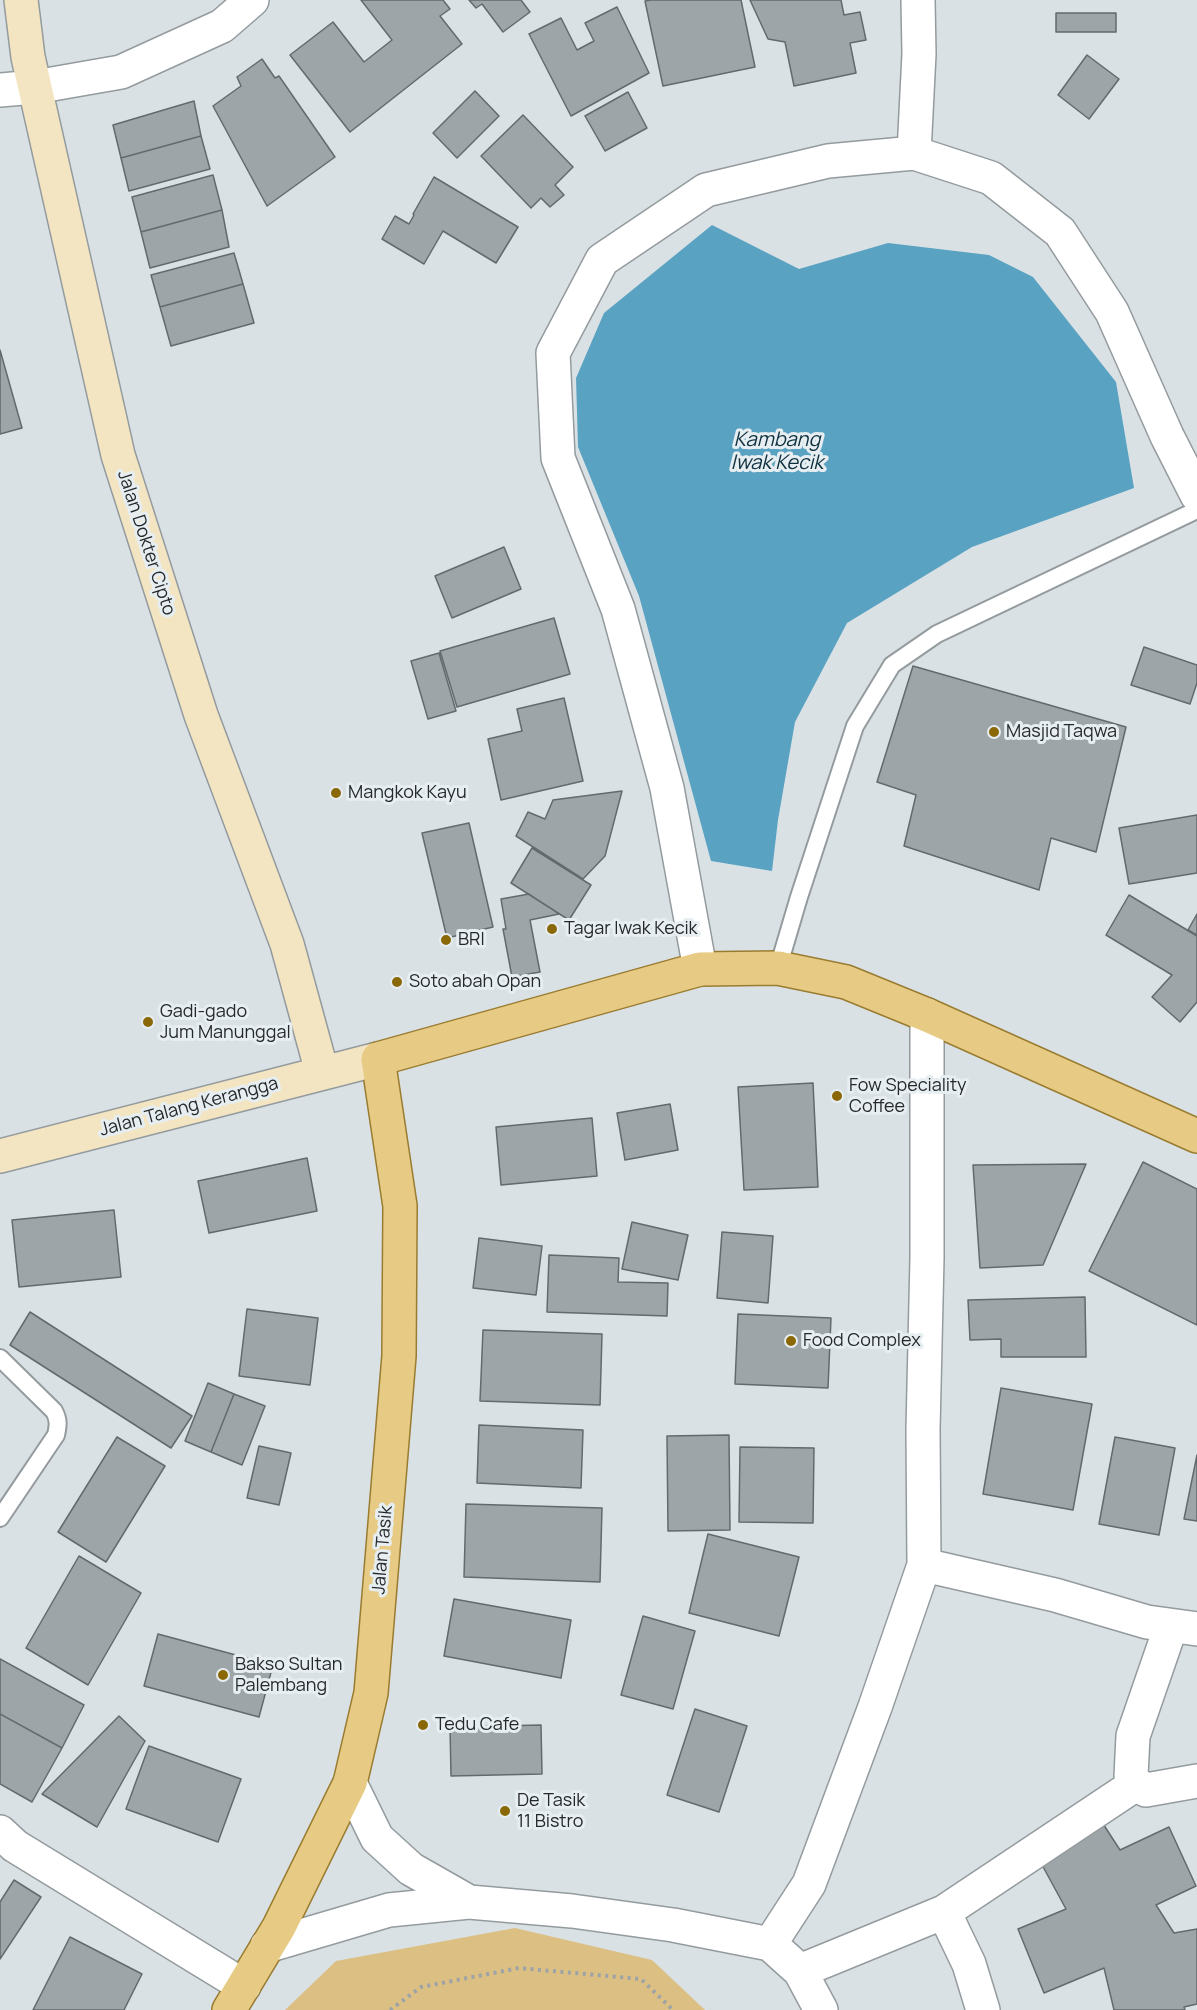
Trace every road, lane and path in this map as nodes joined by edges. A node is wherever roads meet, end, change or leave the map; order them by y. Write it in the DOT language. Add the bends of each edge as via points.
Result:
graph roads {
  1 [pos="21,0"];
  2 [pos="252,0"];
  3 [pos="918,0"];
  4 [pos="34,87"];
  5 [pos="0,90"];
  6 [pos="914,153"];
  7 [pos="1197,495"];
  8 [pos="1197,510"];
  9 [pos="778,968"];
  10 [pos="700,969"];
  11 [pos="927,1015"];
  12 [pos="378,1059"];
  13 [pos="322,1072"];
  14 [pos="1197,1136"];
  15 [pos="0,1156"];
  16 [pos="0,1358"];
  17 [pos="0,1518"];
  18 [pos="924,1565"];
  19 [pos="1184,1627"];
  20 [pos="1197,1781"];
  21 [pos="350,1783"];
  22 [pos="1136,1784"];
  23 [pos="0,1832"];
  24 [pos="469,1902"];
  25 [pos="944,1912"];
  26 [pos="770,1944"];
  27 [pos="267,1946"];
  28 [pos="800,1971"];
  29 [pos="236,1998"];
  30 [pos="390,2010"];
  31 [pos="673,2010"];
  32 [pos="820,2010"];
  33 [pos="983,2010"];
  1 -- 4 [label="street, Jalan Dokter Cipto"];
  2 -- 4 [label="street" via="222,26 121,72"];
  3 -- 6 [label="street"];
  4 -- 5 [label="street"];
  4 -- 13 [label="street, Jalan Dokter Cipto" via="118,455 201,715 287,944"];
  6 -- 7 [label="street" via="991,178 1060,232 1112,312"];
  6 -- 10 [label="street" via="828,161 706,190 602,260 553,353 558,458 618,609 667,789"];
  8 -- 9 [label="lane" via="937,634 892,665 855,726"];
  9 -- 10 [label="main road"];
  9 -- 11 [label="main road" via="846,982"];
  10 -- 12 [label="main road"];
  11 -- 14 [label="main road"];
  11 -- 18 [label="street"];
  12 -- 13 [label="street, Jalan Talang Kerangga"];
  12 -- 21 [label="main road, Jalan Tasik" via="400,1206 399,1356 371,1693"];
  13 -- 15 [label="street, Jalan Talang Kerangga"];
  16 -- 17 [label="lane" via="54,1411 58,1427"];
  18 -- 19 [label="street" via="1148,1622"];
  18 -- 26 [label="street" via="808,1884"];
  19 -- 22 [label="street" via="1133,1736 1131,1776"];
  20 -- 22 [label="street" via="1146,1790"];
  21 -- 24 [label="street" via="377,1838 411,1869"];
  21 -- 27 [label="main road, Jalan Tasik"];
  22 -- 25 [label="street"];
  23 -- 29 [label="street"];
  24 -- 26 [label="street" via="673,1925"];
  24 -- 27 [label="street" via="389,1910"];
  25 -- 28 [label="street"];
  25 -- 33 [label="street" via="969,1964"];
  26 -- 28 [label="street"];
  27 -- 29 [label="main road, Jalan Tasik"];
  28 -- 32 [label="street"];
  30 -- 31 [label="path" via="421,1988 519,1968 641,1979"];
}
